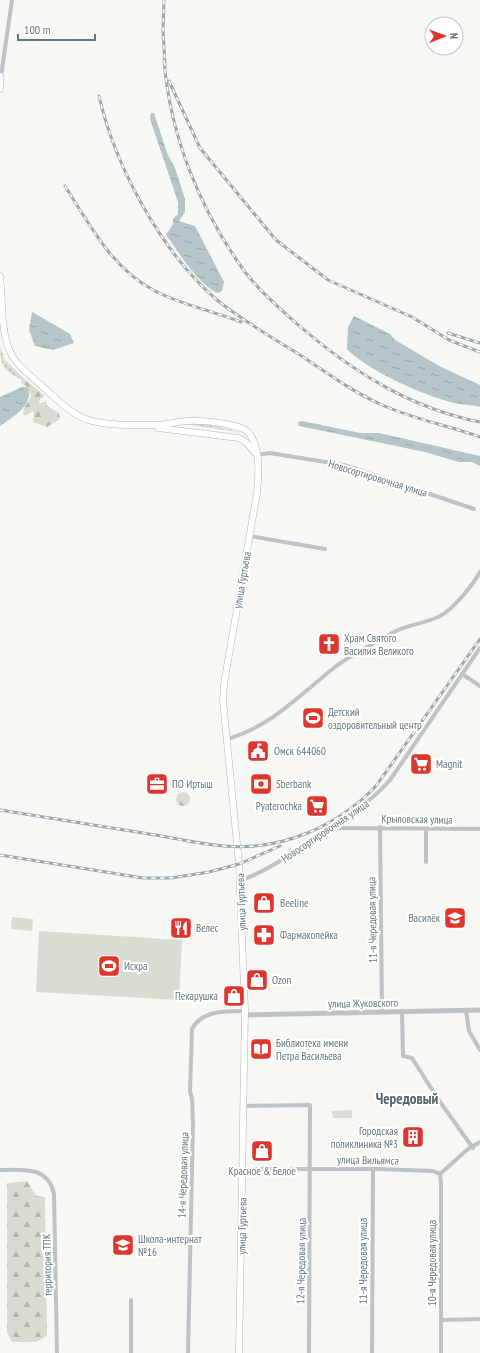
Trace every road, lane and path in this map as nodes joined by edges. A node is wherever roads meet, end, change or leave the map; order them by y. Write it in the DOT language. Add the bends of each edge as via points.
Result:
graph roads {
  1 [pos="12,0"];
  2 [pos="0,76"];
  3 [pos="0,88"];
  4 [pos="0,276"];
  5 [pos="1,284"];
  6 [pos="136,425"];
  7 [pos="256,455"];
  8 [pos="474,509"];
  9 [pos="250,536"];
  10 [pos="325,548"];
  11 [pos="480,572"];
  12 [pos="480,648"];
  13 [pos="462,674"];
  14 [pos="480,686"];
  15 [pos="227,739"];
  16 [pos="380,827"];
  17 [pos="331,828"];
  18 [pos="426,829"];
  19 [pos="480,829"];
  20 [pos="426,862"];
  21 [pos="240,881"];
  22 [pos="466,1010"];
  23 [pos="480,1010"];
  24 [pos="382,1012"];
  25 [pos="402,1012"];
  26 [pos="245,1013"];
  27 [pos="196,1022"];
  28 [pos="480,1050"];
  29 [pos="244,1106"];
  30 [pos="480,1142"];
  31 [pos="472,1148"];
  32 [pos="311,1168"];
  33 [pos="243,1169"];
  34 [pos="373,1169"];
  35 [pos="0,1170"];
  36 [pos="440,1174"];
  37 [pos="131,1300"];
  38 [pos="480,1319"];
  39 [pos="441,1320"];
  40 [pos="57,1353"];
  41 [pos="131,1353"];
  42 [pos="188,1353"];
  43 [pos="239,1353"];
  44 [pos="309,1353"];
  45 [pos="372,1353"];
  46 [pos="441,1353"];
  1 -- 2 [label="street"];
  2 -- 3 [label="main road"];
  4 -- 5 [label="main road"];
  5 -- 6 [label="main road" via="5,335 13,358 22,368 72,412 100,423"];
  6 -- 7 [label="main road" via="239,438 247,443"];
  6 -- 7 [label="main road" via="161,425 197,420 242,428 250,436"];
  7 -- 8 [label="street, Новосортировочная улица" via="270,453 344,465"];
  7 -- 9 [label="main road, улица Гуртьева" via="259,476"];
  9 -- 10 [label="street"];
  9 -- 15 [label="main road, улица Гуртьева" via="224,684"];
  11 -- 15 [label="street" via="474,583 446,612 433,620 402,627 339,664 271,718 246,733"];
  12 -- 13 [label="street, Новосортировочная улица"];
  13 -- 14 [label="street"];
  13 -- 17 [label="street, Новосортировочная улица" via="383,788 365,805"];
  15 -- 21 [label="main road, улица Гуртьева"];
  16 -- 17 [label="street, Крыловская улица"];
  16 -- 18 [label="street, Крыловская улица"];
  16 -- 24 [label="street, 11-я Чередовая улица"];
  17 -- 21 [label="street, Новосортировочная улица" via="260,874"];
  18 -- 19 [label="street, Крыловская улица"];
  18 -- 20 [label="street"];
  21 -- 26 [label="main road, улица Гуртьева"];
  22 -- 23 [label="street, улица Жуковского"];
  22 -- 25 [label="street, улица Жуковского"];
  22 -- 28 [label="street" via="470,1031"];
  24 -- 25 [label="street, улица Жуковского"];
  24 -- 26 [label="street, улица Жуковского"];
  25 -- 31 [label="street" via="403,1056 412,1058"];
  26 -- 27 [label="street, улица Жуковского" via="221,1012 204,1016"];
  26 -- 29 [label="main road, улица Гуртьева"];
  27 -- 42 [label="street, 14-я Чередовая улица" via="192,1029 190,1091 193,1124"];
  29 -- 32 [label="street, 12-я Чередовая улица" via="310,1105"];
  29 -- 33 [label="main road, улица Гуртьева"];
  30 -- 31 [label="street"];
  31 -- 36 [label="street"];
  32 -- 33 [label="street, улица Вильямса"];
  32 -- 34 [label="street, улица Вильямса"];
  32 -- 44 [label="street, 12-я Чередовая улица"];
  33 -- 43 [label="main road, улица Гуртьева"];
  34 -- 36 [label="street, улица Вильямса" via="433,1171"];
  34 -- 45 [label="street, 11-я Чередовая улица"];
  35 -- 40 [label="street, территория ТПК" via="33,1171 47,1177 52,1186"];
  36 -- 39 [label="street, 10-я Чередовая улица"];
  37 -- 41 [label="street"];
  38 -- 39 [label="street"];
  39 -- 46 [label="street, 10-я Чередовая улица"];
}
